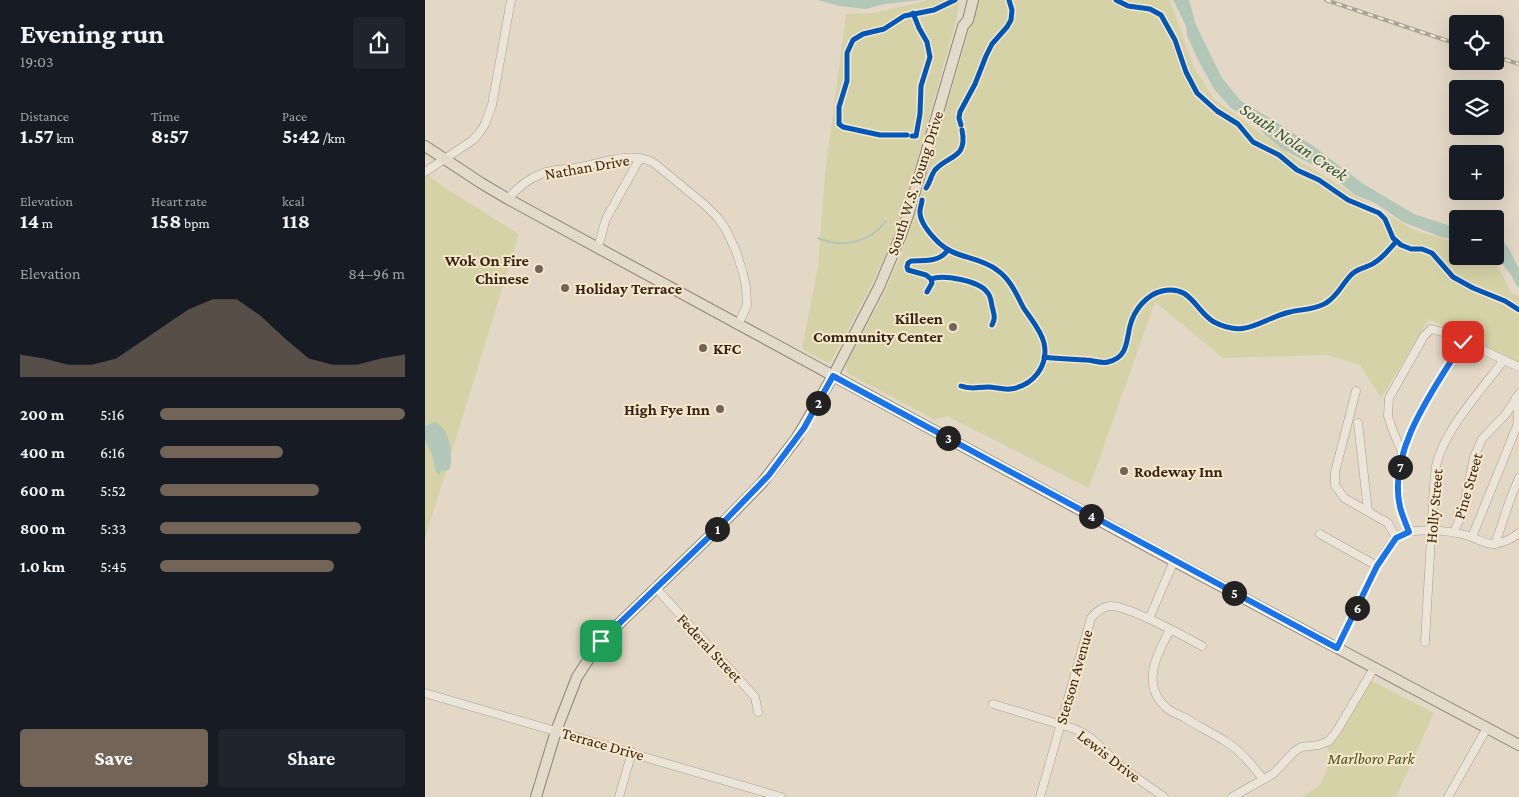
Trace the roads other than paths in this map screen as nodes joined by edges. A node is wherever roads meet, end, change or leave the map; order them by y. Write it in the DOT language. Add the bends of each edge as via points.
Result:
graph roads {
  1 [pos="511,0"];
  2 [pos="967,0"];
  3 [pos="973,0"];
  4 [pos="964,21"];
  5 [pos="425,146"];
  6 [pos="640,158"];
  7 [pos="443,159"];
  8 [pos="425,172"];
  9 [pos="508,199"];
  10 [pos="597,248"];
  11 [pos="738,325"];
  12 [pos="1463,342"];
  13 [pos="1505,360"];
  14 [pos="1519,367"];
  15 [pos="833,376"];
  16 [pos="1356,391"];
  17 [pos="1518,396"];
  18 [pos="1358,423"];
  19 [pos="1345,433"];
  20 [pos="1360,442"];
  21 [pos="1402,452"];
  22 [pos="1519,478"];
  23 [pos="1368,511"];
  24 [pos="1431,530"];
  25 [pos="1409,532"];
  26 [pos="1454,532"];
  27 [pos="1519,533"];
  28 [pos="1320,534"];
  29 [pos="1472,537"];
  30 [pos="1396,538"];
  31 [pos="1495,544"];
  32 [pos="1174,561"];
  33 [pos="1377,566"];
  34 [pos="655,588"];
  35 [pos="1149,619"];
  36 [pos="1170,630"];
  37 [pos="1425,642"];
  38 [pos="1202,646"];
  39 [pos="1337,648"];
  40 [pos="1374,668"];
  41 [pos="425,693"];
  42 [pos="993,704"];
  43 [pos="757,712"];
  44 [pos="1061,724"];
  45 [pos="1487,728"];
  46 [pos="556,731"];
  47 [pos="1519,745"];
  48 [pos="631,752"];
  49 [pos="1263,779"];
  50 [pos="536,797"];
  51 [pos="619,797"];
  52 [pos="781,797"];
  53 [pos="1040,797"];
  54 [pos="1164,797"];
  55 [pos="1232,797"];
  56 [pos="1448,797"];
  1 -- 7 [label="street" via="489,115 473,140"];
  2 -- 4 [label="main road, South W.S. Young Drive"];
  3 -- 4 [label="main road, South W.S. Young Drive"];
  4 -- 15 [label="main road, South W.S. Young Drive" via="905,224 879,287"];
  5 -- 7 [label="main road"];
  6 -- 9 [label="street, Nathan Drive" via="547,172 518,188"];
  6 -- 10 [label="street" via="603,225 603,237"];
  6 -- 11 [label="street, Nathan Drive" via="660,167 718,218 725,228 746,287 747,305"];
  7 -- 8 [label="street"];
  7 -- 9 [label="main road"];
  9 -- 10 [label="main road"];
  10 -- 11 [label="main road"];
  11 -- 15 [label="main road"];
  12 -- 13 [label="street"];
  12 -- 21 [label="street" via="1420,412"];
  12 -- 21 [label="street" via="1431,329 1389,398 1388,416"];
  13 -- 14 [label="street"];
  13 -- 24 [label="street, Holly Street" via="1447,438 1437,464"];
  15 -- 32 [label="main road"];
  15 -- 34 [label="main road, South W.S. Young Drive" via="804,428 769,475"];
  16 -- 19 [label="street"];
  17 -- 26 [label="street, Pine Street" via="1482,440 1474,457 1462,514"];
  17 -- 29 [label="street" via="1517,426"];
  18 -- 20 [label="street"];
  19 -- 20 [label="street" via="1357,436"];
  19 -- 23 [label="street" via="1335,485 1344,498"];
  20 -- 23 [label="street"];
  21 -- 25 [label="street" via="1398,487 1400,507"];
  22 -- 31 [label="street"];
  23 -- 30 [label="street" via="1388,523"];
  24 -- 25 [label="street"];
  24 -- 26 [label="street"];
  24 -- 37 [label="street, Holly Street"];
  25 -- 30 [label="street"];
  26 -- 29 [label="street"];
  27 -- 31 [label="street"];
  28 -- 33 [label="street"];
  29 -- 31 [label="street" via="1481,543"];
  30 -- 33 [label="street"];
  32 -- 35 [label="street"];
  32 -- 39 [label="main road"];
  33 -- 39 [label="street"];
  34 -- 43 [label="street, Federal Street" via="755,696"];
  34 -- 46 [label="main road, South W.S. Young Drive" via="600,642 577,678"];
  35 -- 36 [label="street, Stetson Avenue"];
  35 -- 44 [label="street, Stetson Avenue" via="1119,607 1111,606 1096,612 1091,618"];
  36 -- 38 [label="street, Stetson Avenue"];
  36 -- 49 [label="street" via="1153,666 1152,683 1158,697 1168,709 1238,750"];
  39 -- 40 [label="main road"];
  40 -- 45 [label="main road"];
  40 -- 49 [label="street" via="1329,741 1301,747 1273,774"];
  41 -- 46 [label="street, Terrace Drive"];
  42 -- 44 [label="street, Lewis Drive"];
  44 -- 53 [label="street, Stetson Avenue"];
  44 -- 54 [label="street, Lewis Drive" via="1091,738 1124,769"];
  45 -- 47 [label="main road"];
  45 -- 56 [label="street"];
  46 -- 48 [label="street, Terrace Drive"];
  46 -- 50 [label="main road, South W.S. Young Drive"];
  48 -- 51 [label="street"];
  48 -- 52 [label="street, Terrace Drive"];
  49 -- 55 [label="street"];
}
